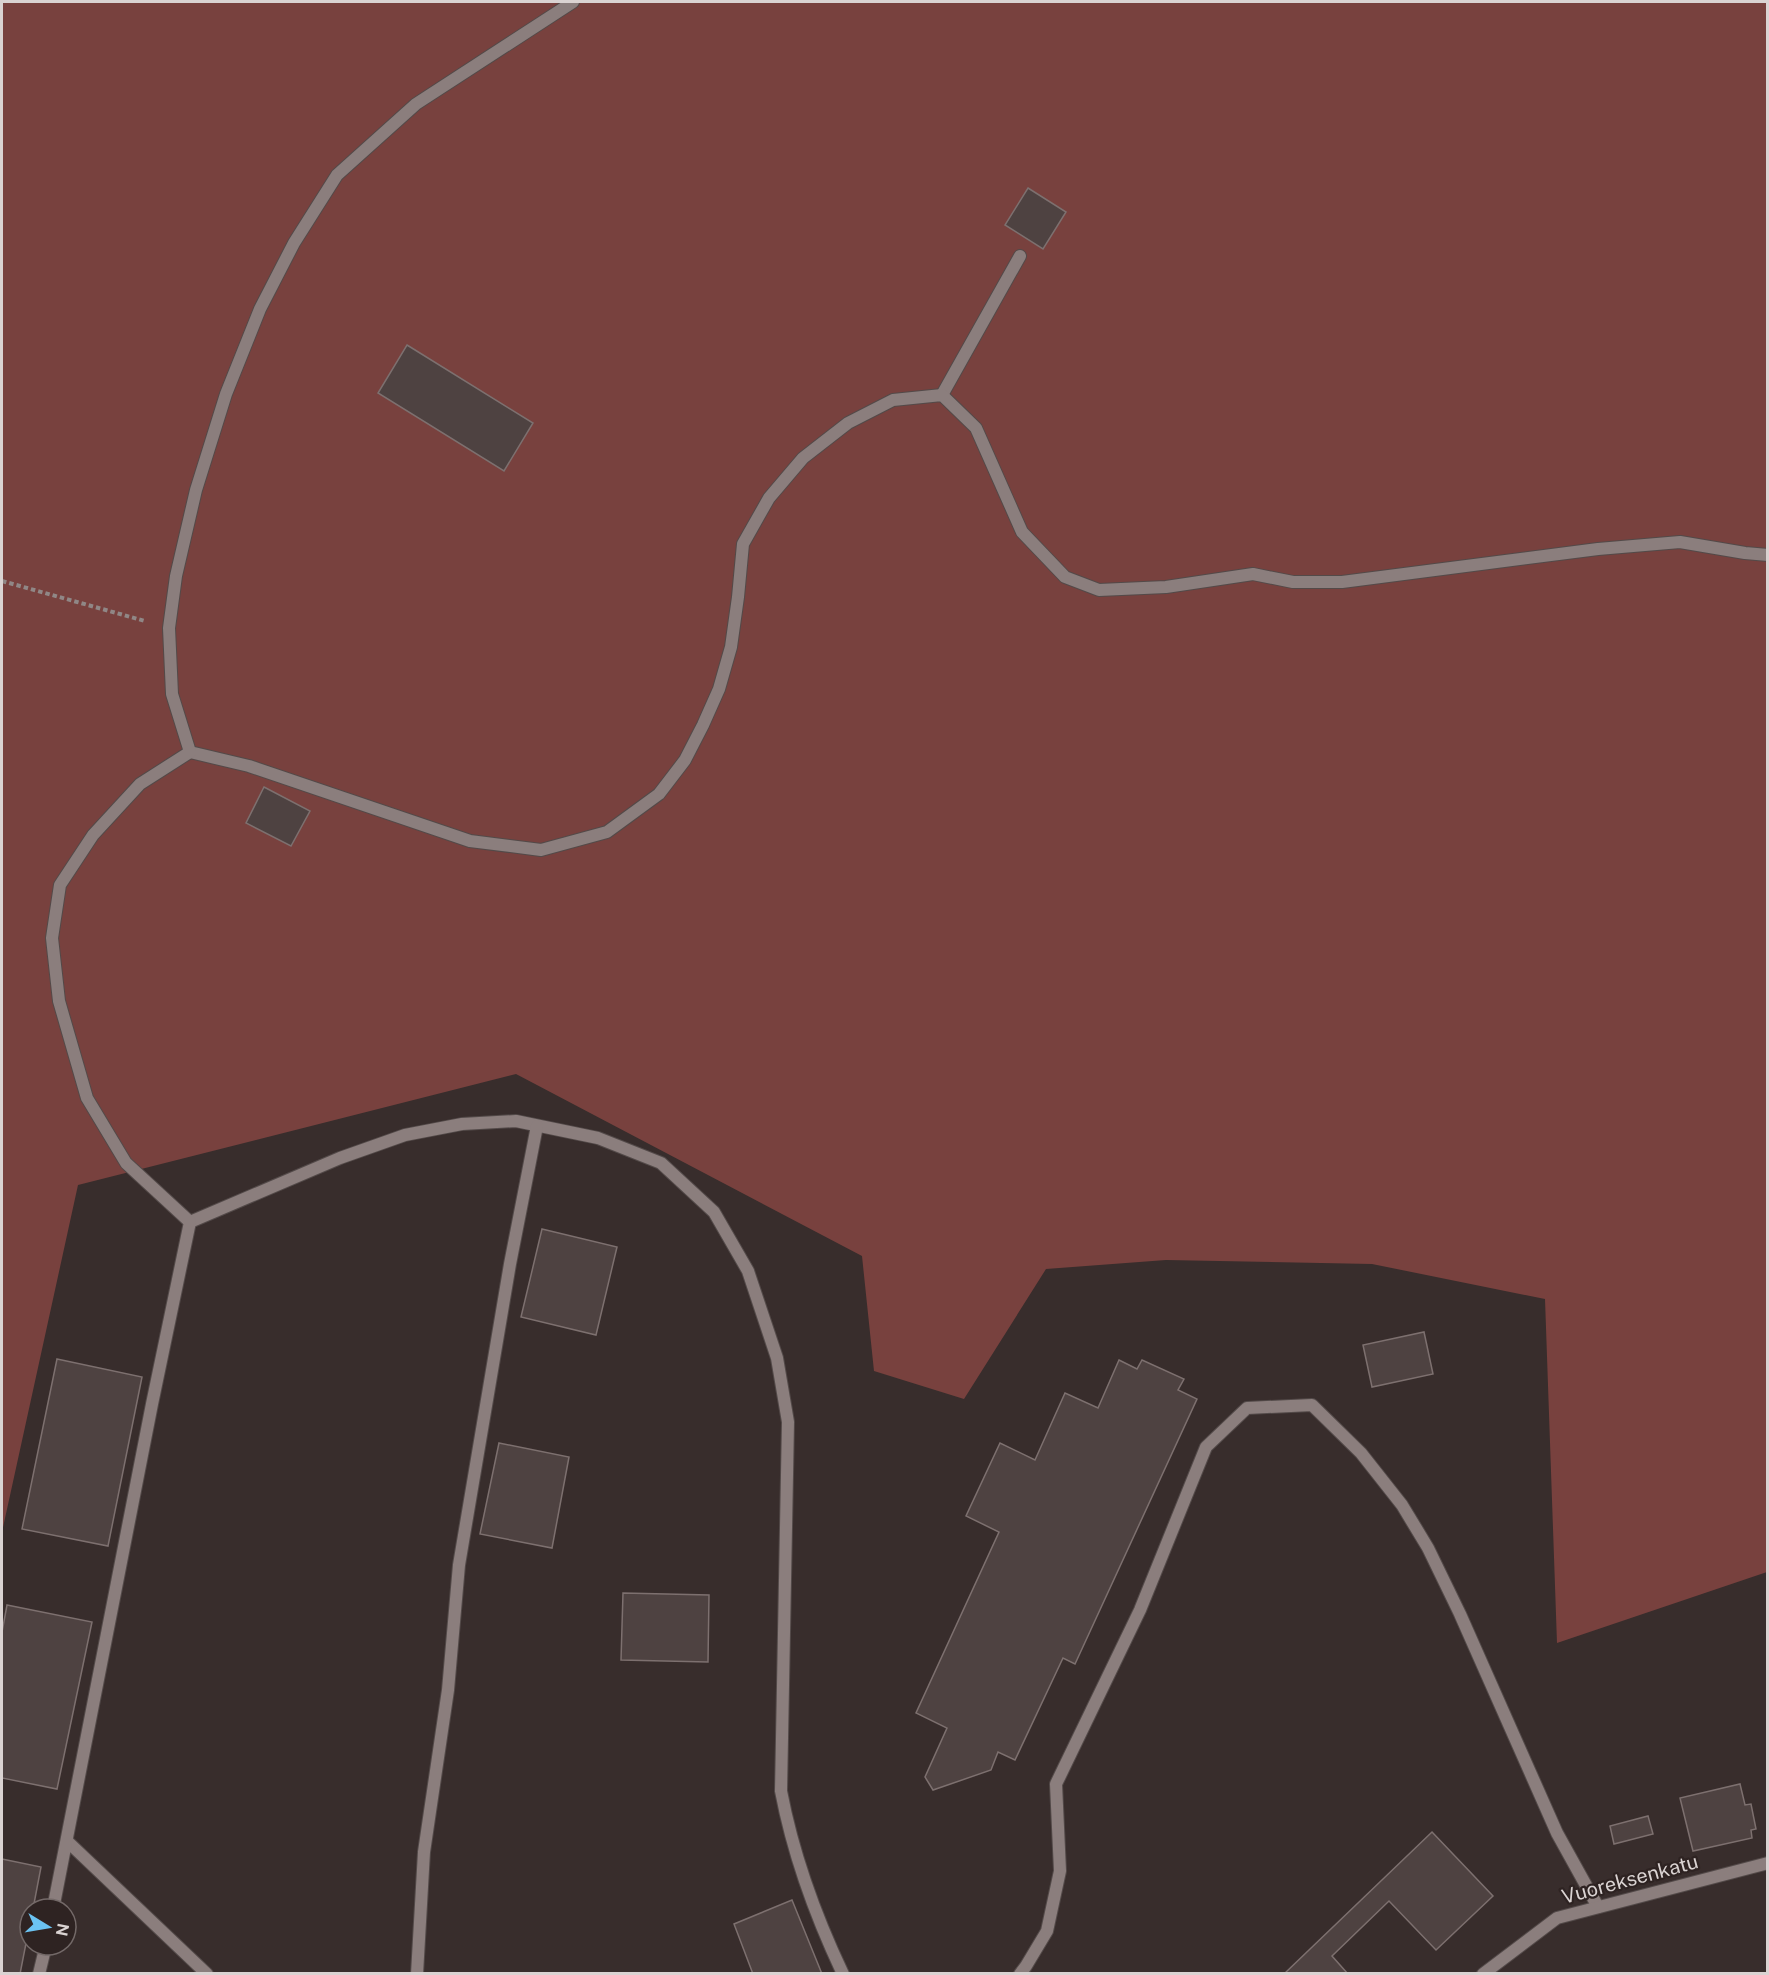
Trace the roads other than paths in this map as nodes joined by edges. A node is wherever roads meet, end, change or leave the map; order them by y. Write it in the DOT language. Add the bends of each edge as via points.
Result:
graph roads {
  1 [pos="573,2"];
  2 [pos="1020,256"];
  3 [pos="942,395"];
  4 [pos="1767,555"];
  5 [pos="190,752"];
  6 [pos="537,1126"];
  7 [pos="190,1221"];
  8 [pos="67,1841"];
  9 [pos="1767,1863"];
  10 [pos="55,1897"];
  11 [pos="1598,1907"];
  12 [pos="43,1957"];
  13 [pos="39,1974"];
  14 [pos="207,1974"];
  15 [pos="417,1974"];
  16 [pos="843,1974"];
  17 [pos="1020,1974"];
  18 [pos="1483,1974"];
  1 -- 5 [label="street" via="416,104 337,175 294,243 260,309 226,394 196,490 176,576 169,628 172,694"];
  2 -- 3 [label="street"];
  3 -- 4 [label="street" via="976,428 1022,532 1065,577 1099,590 1166,587 1253,574 1293,582 1342,582 1680,542"];
  3 -- 5 [label="street" via="893,400 848,423 802,458 769,498 742,544 731,647 703,725 685,760 659,794 608,832 541,850 470,841 249,766"];
  5 -- 7 [label="street" via="140,784 93,835 60,885 52,938 59,1001 87,1098 126,1163"];
  6 -- 7 [label="street" via="516,1121 462,1124 405,1135"];
  6 -- 15 [label="street" via="459,1565 448,1690 424,1852"];
  6 -- 16 [label="street" via="598,1138 660,1163 714,1212 748,1271 777,1358 788,1422 781,1791 798,1863"];
  7 -- 8 [label="street"];
  8 -- 10 [label="street"];
  8 -- 14 [label="street"];
  9 -- 11 [label="street, Vuoreksenkatu"];
  11 -- 17 [label="street" via="1557,1833 1451,1595 1402,1505 1361,1453 1312,1405 1247,1408 1206,1447 1140,1610 1056,1784 1060,1871 1047,1931"];
  11 -- 18 [label="street, Vuoreksenkatu" via="1557,1918"];
  12 -- 13 [label="street"];
}
